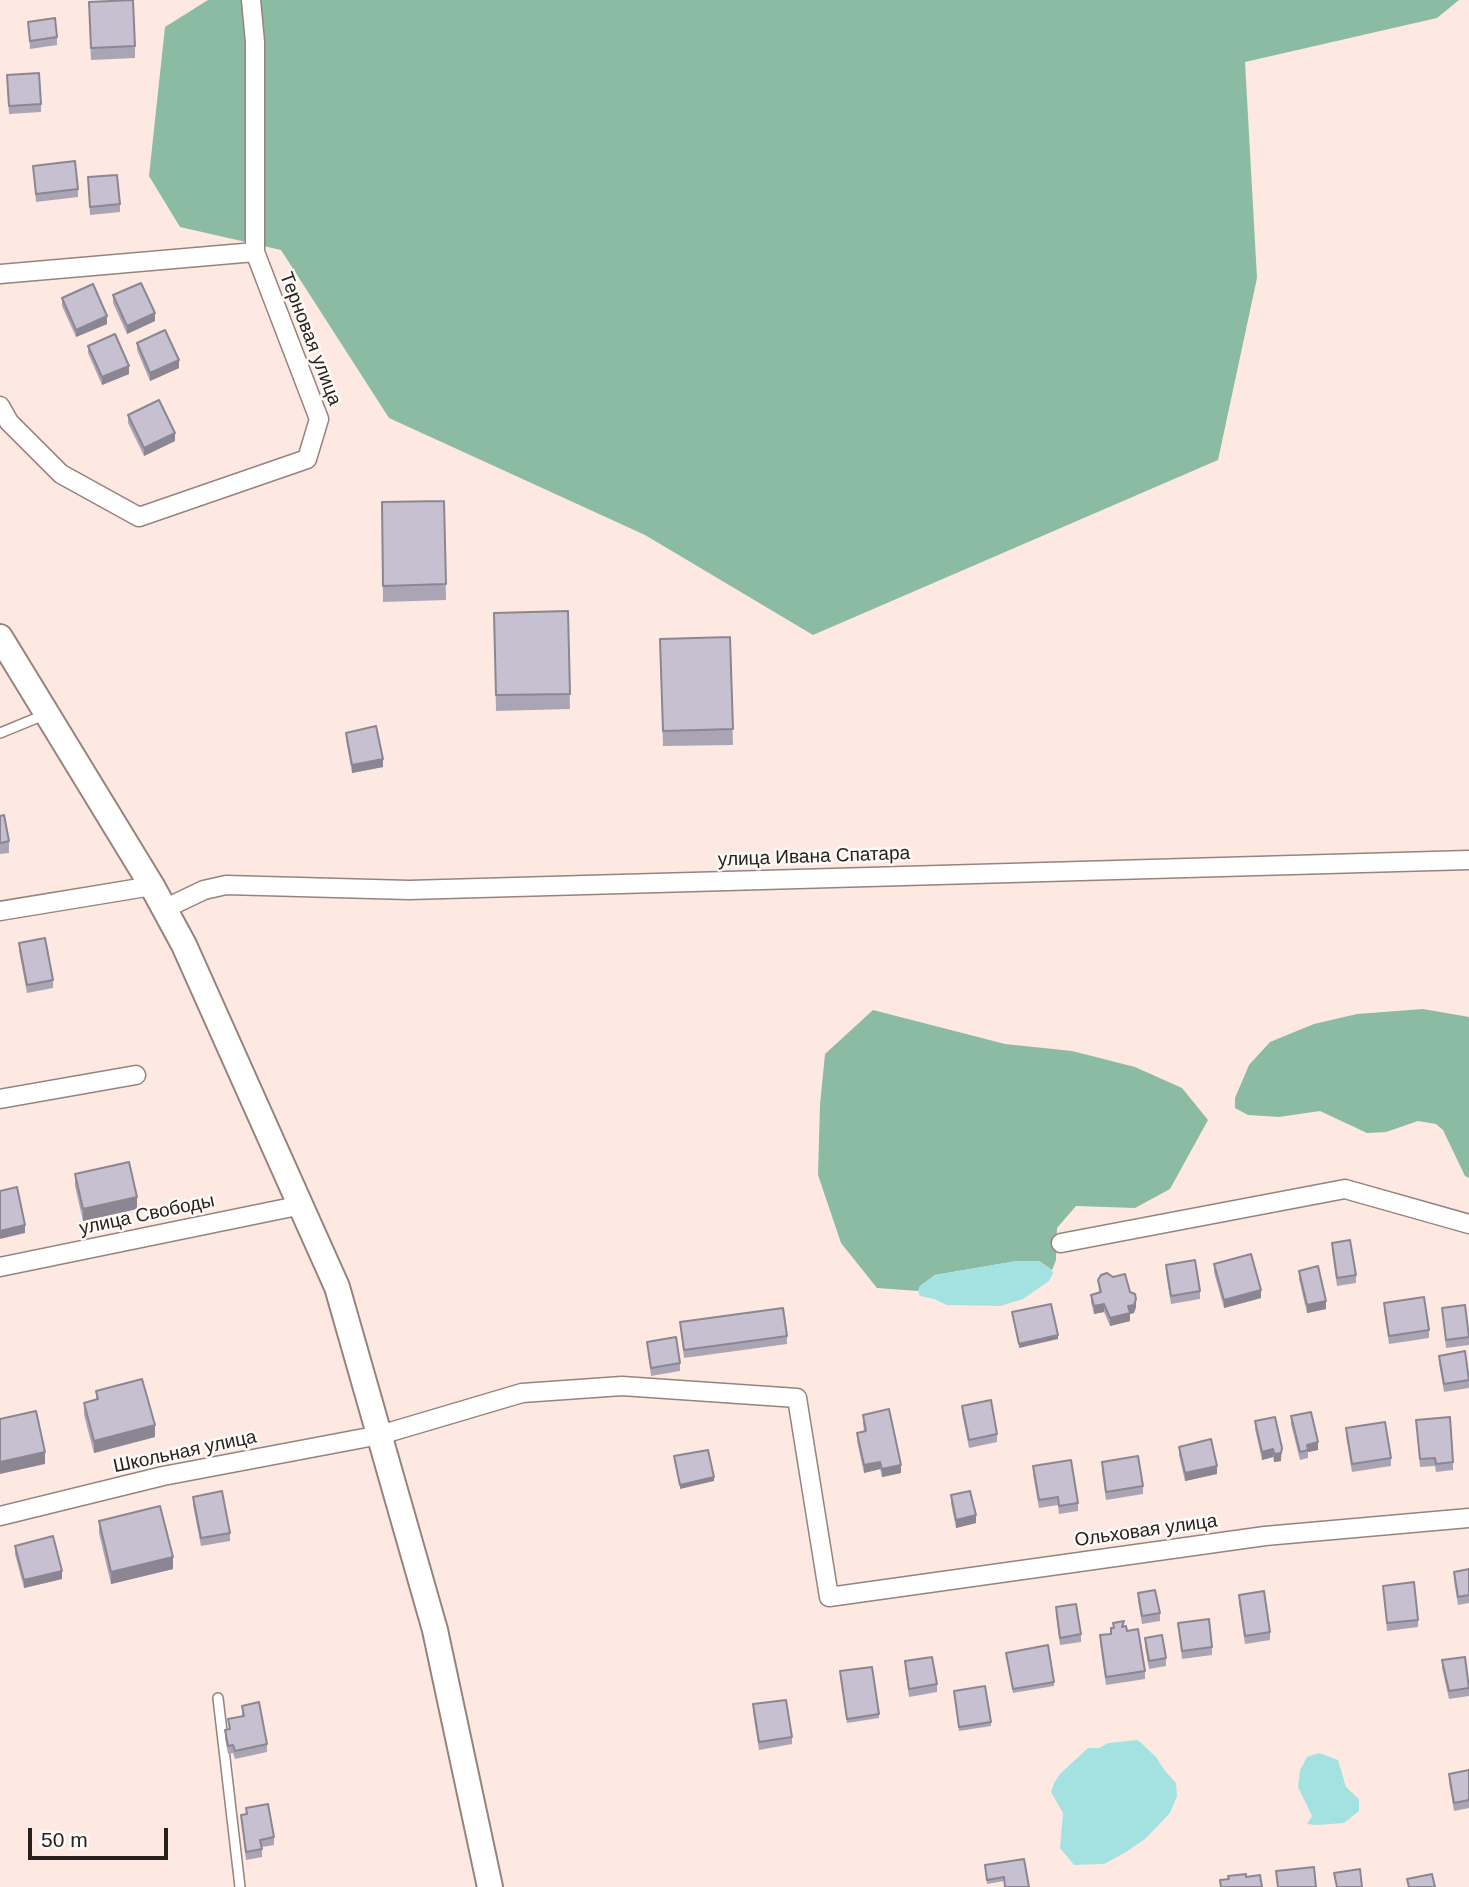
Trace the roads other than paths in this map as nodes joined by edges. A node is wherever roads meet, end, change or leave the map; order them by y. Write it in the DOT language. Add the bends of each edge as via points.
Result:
graph roads {
  1 [pos="251,0"];
  2 [pos="255,251"];
  3 [pos="0,274"];
  4 [pos="0,405"];
  5 [pos="0,637"];
  6 [pos="47,714"];
  7 [pos="0,733"];
  8 [pos="1469,860"];
  9 [pos="152,886"];
  10 [pos="164,909"];
  11 [pos="0,911"];
  12 [pos="136,1075"];
  13 [pos="0,1099"];
  14 [pos="302,1205"];
  15 [pos="1469,1224"];
  16 [pos="1061,1243"];
  17 [pos="0,1267"];
  18 [pos="380,1436"];
  19 [pos="0,1516"];
  20 [pos="1469,1518"];
  21 [pos="829,1597"];
  22 [pos="218,1698"];
  23 [pos="240,1887"];
  24 [pos="490,1887"];
  1 -- 2 [label="street, Терновая улица"];
  2 -- 3 [label="street"];
  2 -- 4 [label="street, Терновая улица" via="319,419 307,458 139,517 61,474 9,422"];
  5 -- 6 [label="main road"];
  6 -- 7 [label="lane"];
  6 -- 9 [label="main road"];
  8 -- 10 [label="street, улица Ивана Спатара" via="409,890 226,885"];
  9 -- 10 [label="main road"];
  9 -- 11 [label="street"];
  10 -- 14 [label="main road"];
  12 -- 13 [label="street"];
  14 -- 17 [label="street, улица Свободы"];
  14 -- 18 [label="main road" via="337,1287"];
  15 -- 16 [label="street" via="1345,1189"];
  18 -- 19 [label="street, Школьная улица" via="163,1476"];
  18 -- 21 [label="street, Школьная улица" via="522,1393 622,1386 797,1398"];
  18 -- 24 [label="main road" via="435,1630"];
  20 -- 21 [label="street, Ольховая улица" via="1265,1535"];
  22 -- 23 [label="lane"];
}
